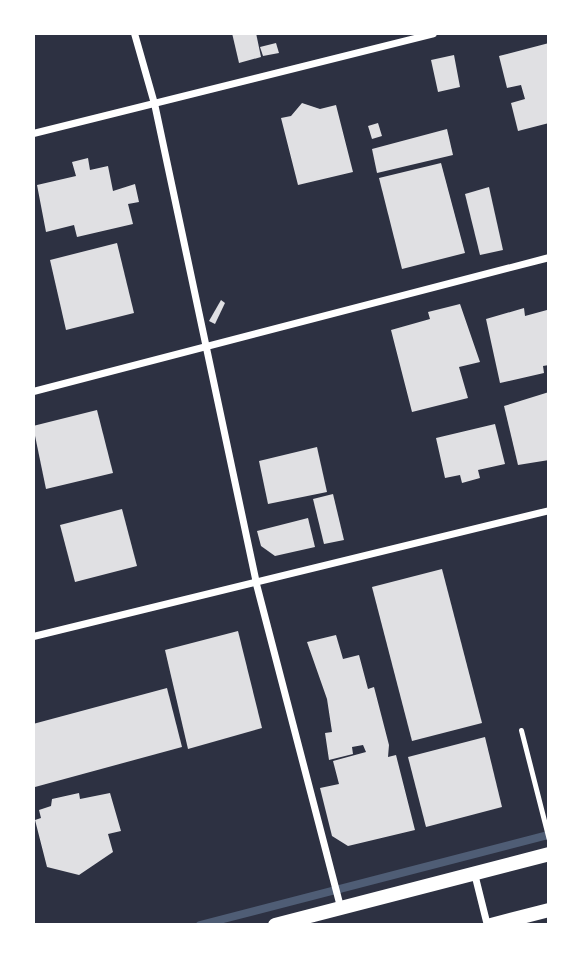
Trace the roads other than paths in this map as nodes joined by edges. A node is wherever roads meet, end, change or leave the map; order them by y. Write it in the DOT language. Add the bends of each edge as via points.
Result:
graph roads {
  1 [pos="134,33"];
  2 [pos="433,33"];
  3 [pos="154,103"];
  4 [pos="33,133"];
  5 [pos="549,257"];
  6 [pos="205,346"];
  7 [pos="33,391"];
  8 [pos="549,510"];
  9 [pos="255,580"];
  10 [pos="33,636"];
  11 [pos="521,730"];
  12 [pos="549,840"];
  13 [pos="549,854"];
  14 [pos="474,873"];
  15 [pos="340,907"];
  16 [pos="549,910"];
  17 [pos="275,925"];
  18 [pos="489,925"];
  1 -- 3 [label="street"];
  2 -- 3 [label="street"];
  3 -- 4 [label="street"];
  3 -- 6 [label="street"];
  5 -- 6 [label="street"];
  6 -- 7 [label="street"];
  6 -- 9 [label="street"];
  8 -- 9 [label="street"];
  9 -- 10 [label="street"];
  9 -- 15 [label="street"];
  11 -- 12 [label="lane"];
  13 -- 14 [label="main road"];
  14 -- 15 [label="main road"];
  14 -- 18 [label="street"];
  15 -- 17 [label="main road"];
  16 -- 18 [label="main road"];
}
